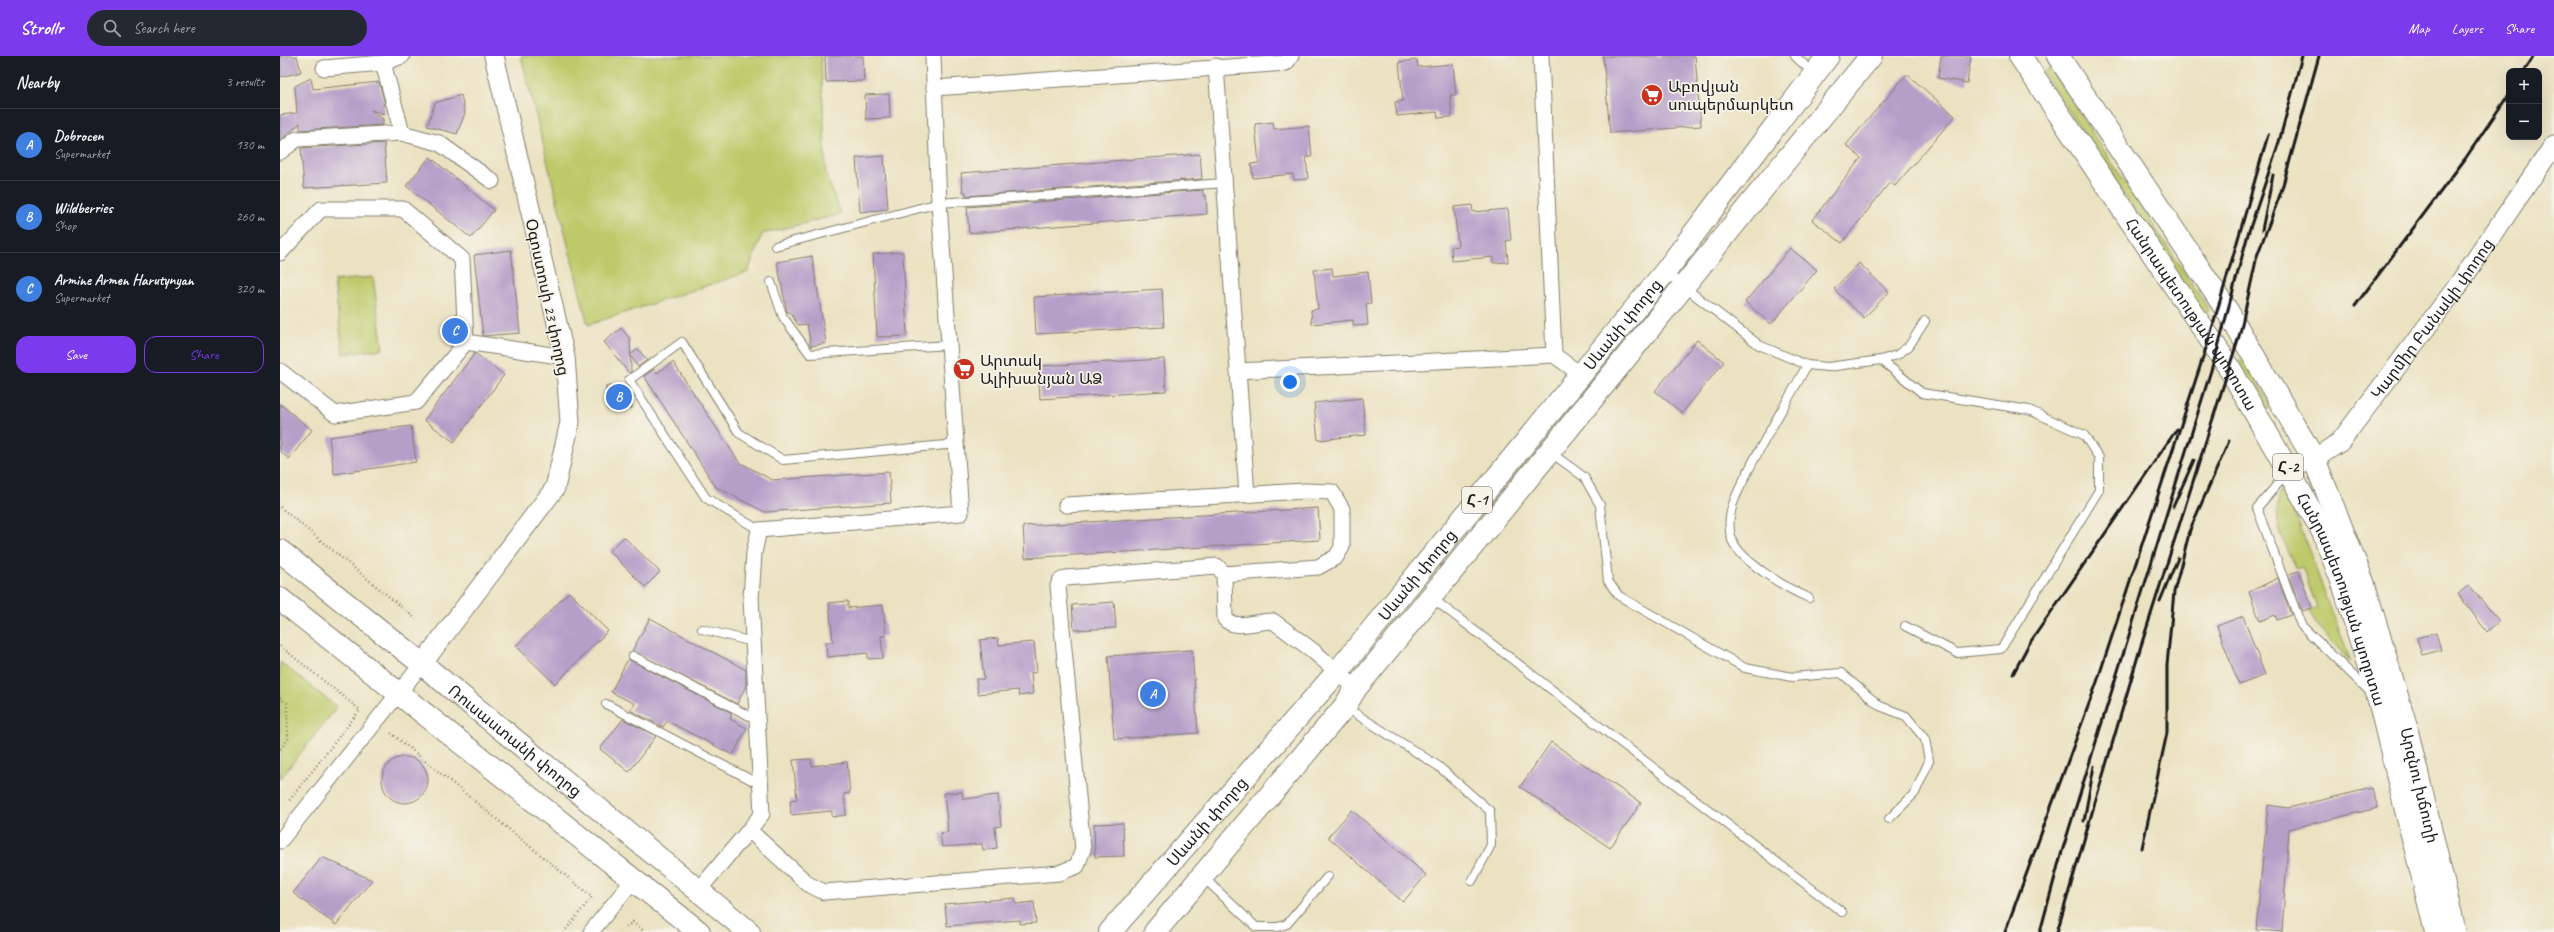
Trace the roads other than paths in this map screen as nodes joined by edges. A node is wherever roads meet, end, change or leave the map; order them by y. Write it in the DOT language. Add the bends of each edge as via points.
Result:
graph roads {
  1 [pos="402,56"];
  2 [pos="494,56"];
  3 [pos="933,56"];
  4 [pos="1291,56"];
  5 [pos="1541,56"];
  6 [pos="1795,56"];
  7 [pos="1828,56"];
  8 [pos="1872,56"];
  9 [pos="2020,56"];
  10 [pos="2058,56"];
  11 [pos="383,63"];
  12 [pos="1216,66"];
  13 [pos="324,68"];
  14 [pos="1814,74"];
  15 [pos="934,88"];
  16 [pos="402,133"];
  17 [pos="2554,145"];
  18 [pos="280,152"];
  19 [pos="492,181"];
  20 [pos="1225,183"];
  21 [pos="939,203"];
  22 [pos="775,246"];
  23 [pos="280,253"];
  24 [pos="1665,272"];
  25 [pos="771,282"];
  26 [pos="1682,286"];
  27 [pos="1924,321"];
  28 [pos="466,342"];
  29 [pos="949,345"];
  30 [pos="1554,355"];
  31 [pos="565,357"];
  32 [pos="1881,360"];
  33 [pos="1807,365"];
  34 [pos="280,371"];
  35 [pos="1238,371"];
  36 [pos="1580,374"];
  37 [pos="2303,438"];
  38 [pos="956,444"];
  39 [pos="1550,452"];
  40 [pos="2314,459"];
  41 [pos="2289,469"];
  42 [pos="1247,495"];
  43 [pos="1066,505"];
  44 [pos="759,530"];
  45 [pos="280,551"];
  46 [pos="1224,574"];
  47 [pos="1431,598"];
  48 [pos="1809,598"];
  49 [pos="280,599"];
  50 [pos="1905,626"];
  51 [pos="702,629"];
  52 [pos="753,642"];
  53 [pos="633,656"];
  54 [pos="422,664"];
  55 [pos="1338,671"];
  56 [pos="1356,688"];
  57 [pos="399,693"];
  58 [pos="2379,700"];
  59 [pos="606,704"];
  60 [pos="1345,706"];
  61 [pos="757,720"];
  62 [pos="761,785"];
  63 [pos="1889,819"];
  64 [pos="749,830"];
  65 [pos="280,841"];
  66 [pos="1202,876"];
  67 [pos="1328,876"];
  68 [pos="634,879"];
  69 [pos="1472,881"];
  70 [pos="698,891"];
  71 [pos="1842,912"];
  72 [pos="592,932"];
  73 [pos="699,932"];
  74 [pos="749,932"];
  75 [pos="1110,932"];
  76 [pos="1155,932"];
  77 [pos="2436,932"];
  78 [pos="2455,932"];
  1 -- 11 [label="street"];
  2 -- 31 [label="street, Օգոստոսի 23 փողոց"];
  3 -- 15 [label="street"];
  4 -- 12 [label="street" via="1286,63"];
  5 -- 30 [label="street"];
  6 -- 14 [label="lane"];
  7 -- 14 [label="main road, Սևանի փողոց / Հ-1"];
  8 -- 26 [label="main road, Սևանի փողոց / Հ-1"];
  9 -- 41 [label="main road, Հանրապետության պողոտա / Հ-2" via="2229,367"];
  10 -- 37 [label="main road, Հանրապետության պողոտա / Հ-2" via="2228,312"];
  11 -- 13 [label="street"];
  11 -- 16 [label="street"];
  12 -- 15 [label="street"];
  12 -- 20 [label="street"];
  14 -- 24 [label="main road, Սևանի փողոց / Հ-1"];
  15 -- 21 [label="street"];
  16 -- 18 [label="street" via="297,139"];
  16 -- 19 [label="street" via="438,143"];
  17 -- 40 [label="street, Կարմիր Բանակի փողոց" via="2456,288 2345,436"];
  20 -- 21 [label="lane"];
  20 -- 35 [label="street"];
  21 -- 22 [label="lane"];
  21 -- 29 [label="street"];
  23 -- 28 [label="street" via="321,209 403,209 462,259"];
  24 -- 26 [label="lane"];
  24 -- 36 [label="main road, Սևանի փողոց / Հ-1"];
  25 -- 29 [label="lane" via="782,317 810,354"];
  26 -- 33 [label="lane" via="1759,345"];
  26 -- 39 [label="main road, Սևանի փողոց / Հ-1"];
  27 -- 32 [label="lane" via="1909,346 1897,355"];
  28 -- 31 [label="street"];
  28 -- 34 [label="street" via="416,402 335,414"];
  29 -- 38 [label="street"];
  30 -- 35 [label="street"];
  30 -- 36 [label="street"];
  31 -- 54 [label="street, Օգոստոսի 23 փողոց" via="570,422 555,488"];
  32 -- 33 [label="lane" via="1828,367"];
  32 -- 50 [label="lane" via="1922,393 2029,410 2084,435 2099,458 2099,490 2001,649 1956,653"];
  33 -- 48 [label="lane" via="1735,497 1728,524 1733,541 1752,562 1785,587"];
  35 -- 42 [label="street"];
  36 -- 55 [label="main road, Սևանի փողոց / Հ-1"];
  37 -- 40 [label="main road, Արզնու խճուղի / Հ-2"];
  38 -- 44 [label="street" via="961,513"];
  38 -- 44 [label="lane" via="783,460 739,433 682,342 629,380 706,498"];
  39 -- 47 [label="main road, Սևանի փողոց / Հ-1"];
  39 -- 63 [label="lane" via="1584,477 1600,505 1608,581 1618,596 1745,668 1792,677 1841,673 1880,706 1906,716 1925,739 1929,761 1916,794"];
  40 -- 41 [label="street, Կարմիր Բանակի փողոց"];
  40 -- 78 [label="main road, Արզնու խճուղի / Հ-2" via="2363,582 2403,715"];
  41 -- 58 [label="main road, Հանրապետության պողոտա / Հ-2" via="2323,532 2344,586"];
  41 -- 58 [label="lane" via="2257,508 2301,625"];
  42 -- 43 [label="street"];
  42 -- 46 [label="street" via="1332,492 1342,509 1342,547 1336,558 1318,567"];
  44 -- 52 [label="street" via="751,574"];
  45 -- 54 [label="main road, Ռուսաստանի փողոց"];
  46 -- 55 [label="street" via="1225,619 1228,623 1235,625 1273,622"];
  46 -- 64 [label="street" via="1217,566 1066,578 1060,581 1058,586 1083,849 1077,866 1059,873 824,892 808,884"];
  47 -- 56 [label="main road, Սևանի փողոց / Հ-1"];
  47 -- 71 [label="lane"];
  49 -- 57 [label="main road"];
  51 -- 52 [label="lane"];
  52 -- 61 [label="street"];
  53 -- 61 [label="lane"];
  54 -- 57 [label="street"];
  54 -- 70 [label="main road, Ռուսաստանի փողոց"];
  55 -- 56 [label="street"];
  55 -- 75 [label="main road, Սևանի փողոց / Հ-1"];
  56 -- 60 [label="main road, Սևանի փողոց / Հ-1"];
  57 -- 65 [label="street"];
  57 -- 68 [label="main road"];
  58 -- 77 [label="main road, Հանրապետության պողոտա / Հ-2"];
  59 -- 62 [label="lane"];
  60 -- 66 [label="main road, Սևանի փողոց / Հ-1"];
  60 -- 69 [label="lane" via="1438,766 1490,811 1491,845"];
  61 -- 62 [label="street"];
  62 -- 64 [label="street" via="762,814"];
  64 -- 70 [label="street"];
  66 -- 67 [label="lane" via="1256,927 1278,927 1287,924"];
  66 -- 76 [label="main road, Սևանի փողոց / Հ-1"];
  68 -- 72 [label="street"];
  68 -- 73 [label="main road"];
  70 -- 74 [label="main road, Ռուսաստանի փողոց"];
}
